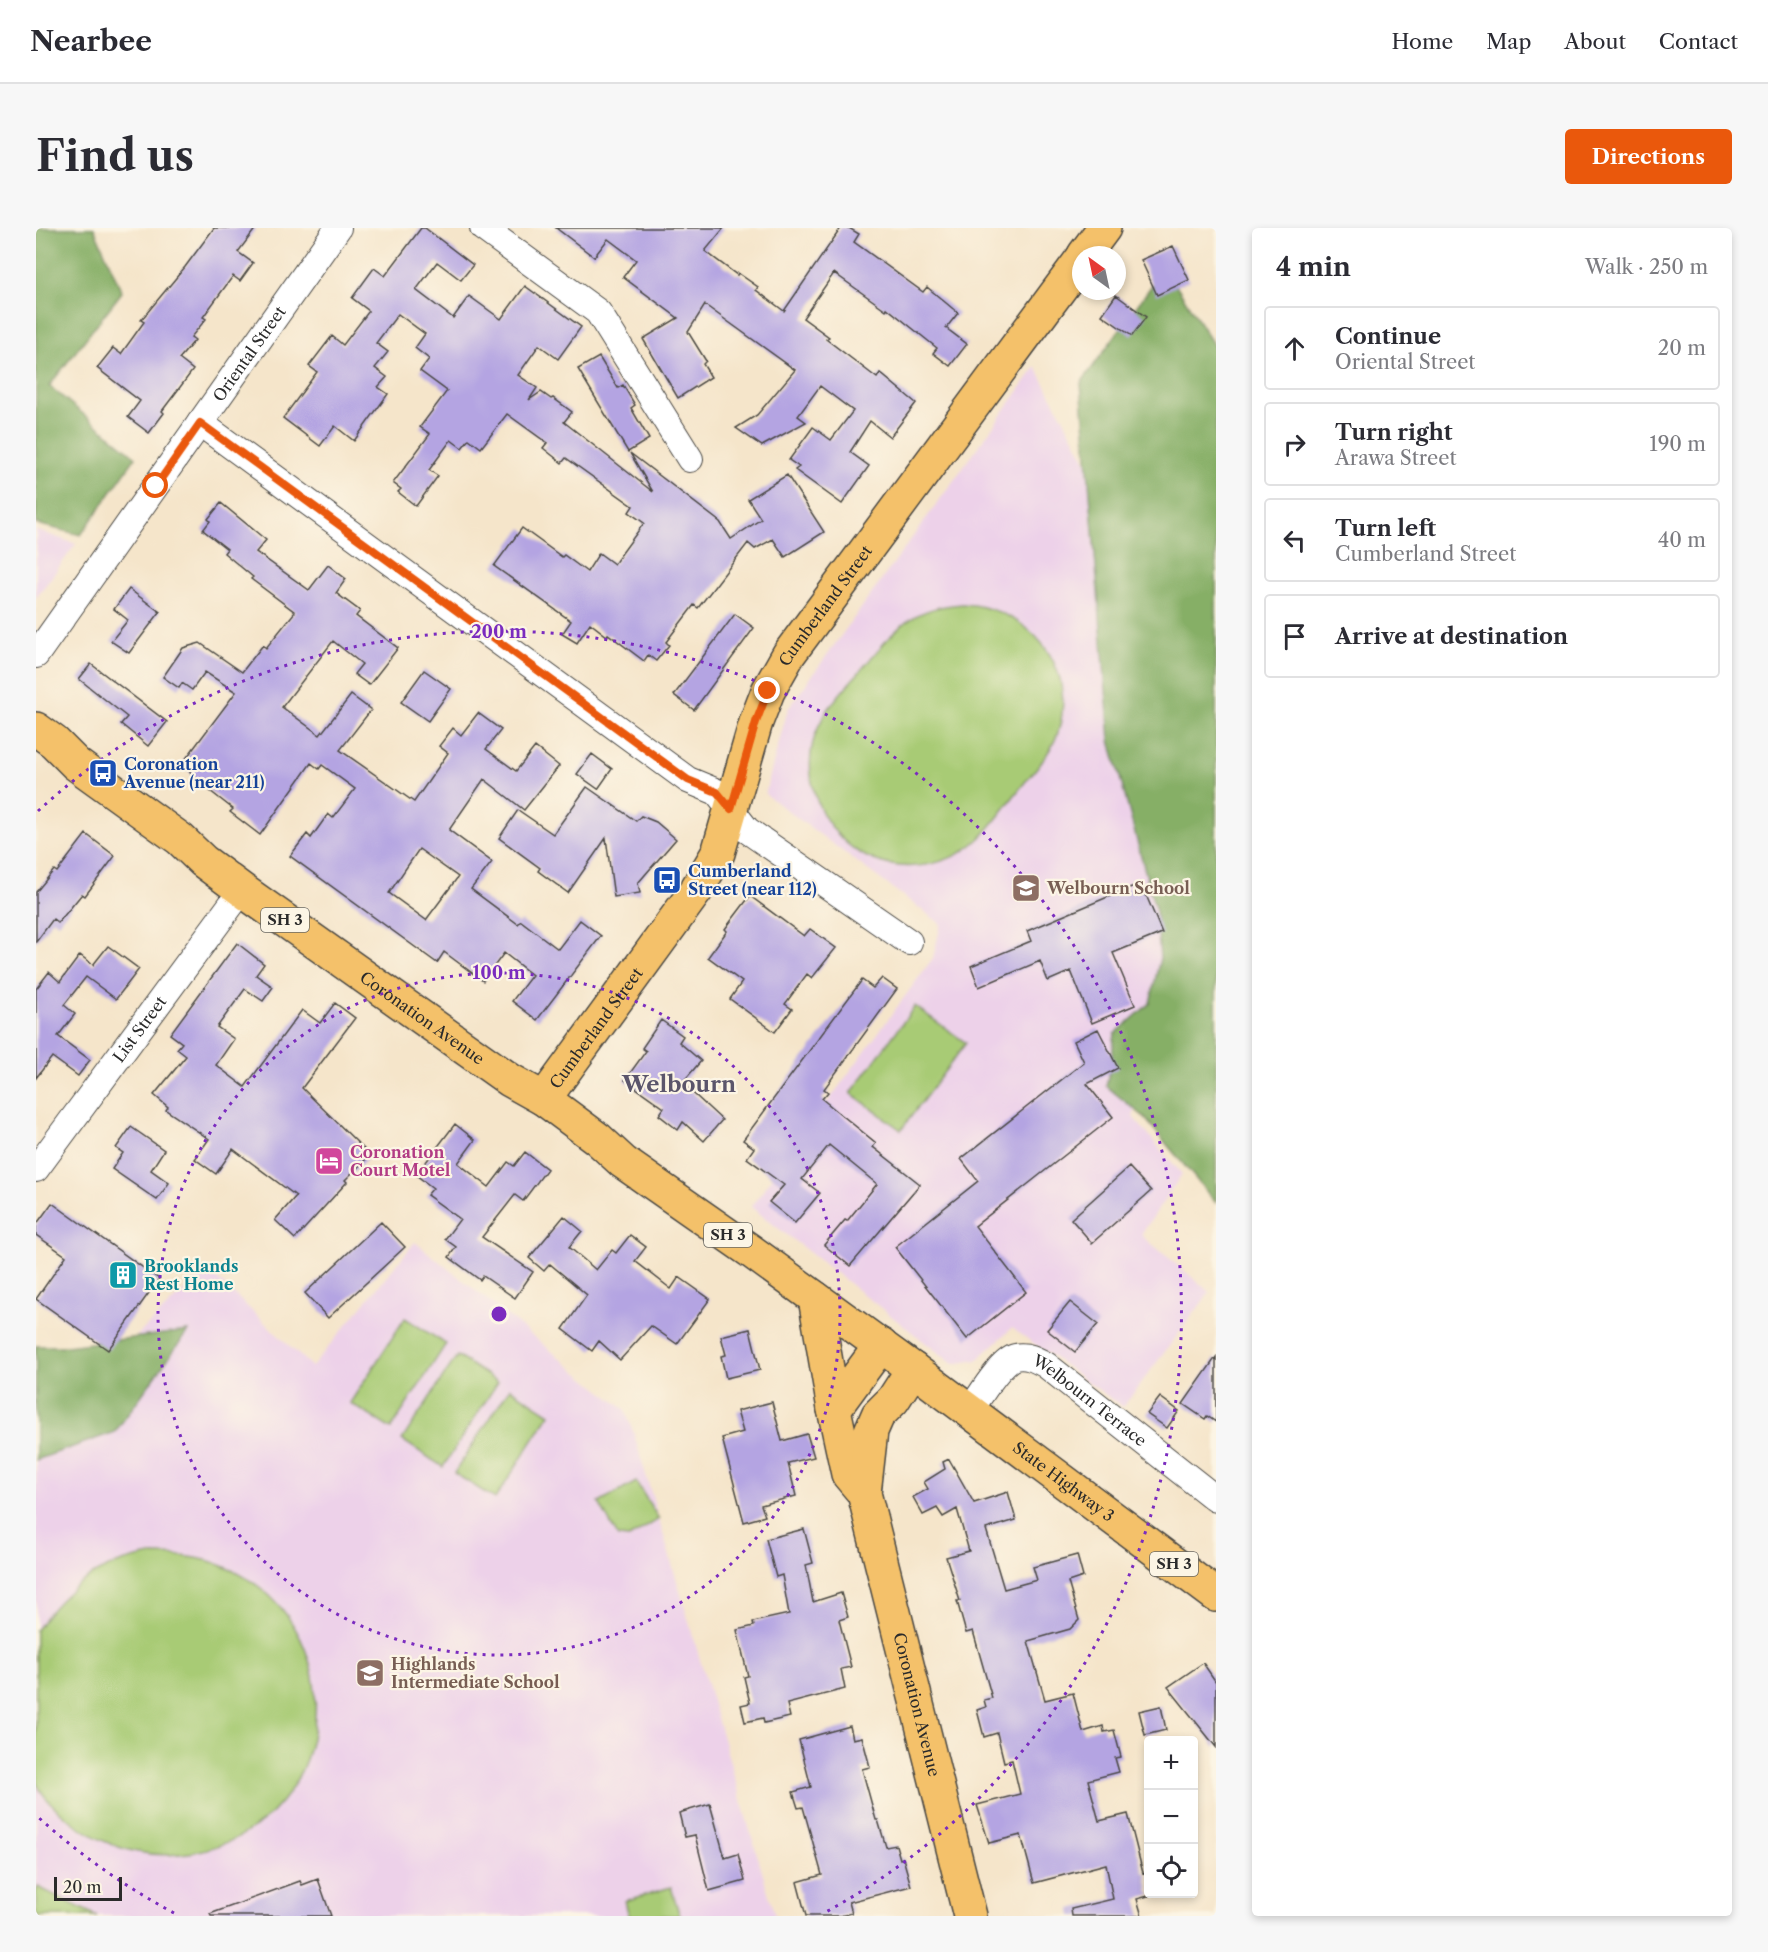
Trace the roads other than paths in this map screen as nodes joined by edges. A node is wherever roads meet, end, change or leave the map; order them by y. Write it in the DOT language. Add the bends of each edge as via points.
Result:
graph roads {
  1 [pos="338,228"];
  2 [pos="483,228"];
  3 [pos="1104,228"];
  4 [pos="1091,246"];
  5 [pos="1072,272"];
  6 [pos="200,423"];
  7 [pos="690,459"];
  8 [pos="36,655"];
  9 [pos="36,729"];
  10 [pos="731,809"];
  11 [pos="242,890"];
  12 [pos="909,942"];
  13 [pos="544,1100"];
  14 [pos="36,1169"];
  15 [pos="815,1298"];
  16 [pos="881,1345"];
  17 [pos="913,1369"];
  18 [pos="834,1409"];
  19 [pos="970,1411"];
  20 [pos="864,1493"];
  21 [pos="1216,1499"];
  22 [pos="1216,1595"];
  23 [pos="970,1916"];
  1 -- 6 [label="street, Oriental Street"];
  2 -- 7 [label="street" via="598,312"];
  3 -- 4 [label="main road"];
  5 -- 10 [label="main road, Cumberland Street" via="789,654 756,722"];
  6 -- 8 [label="street, Oriental Street"];
  6 -- 10 [label="street" via="688,780 717,792"];
  9 -- 11 [label="main road, Coronation Avenue / SH 3"];
  10 -- 12 [label="street" via="747,830"];
  10 -- 13 [label="main road, Cumberland Street" via="717,853 695,892"];
  11 -- 13 [label="main road, Coronation Avenue / SH 3"];
  11 -- 14 [label="street, List Street"];
  13 -- 15 [label="main road, Coronation Avenue / SH 3" via="598,1138 623,1162"];
  15 -- 16 [label="main road, Coronation Avenue / SH 3"];
  15 -- 18 [label="main road, Coronation Avenue"];
  16 -- 17 [label="main road, Coronation Avenue / SH 3"];
  16 -- 18 [label="main road"];
  17 -- 19 [label="main road, State Highway 3 / SH 3"];
  17 -- 20 [label="main road, Coronation Avenue" via="878,1415 871,1431"];
  18 -- 20 [label="main road, Coronation Avenue" via="848,1474"];
  19 -- 21 [label="street, Welbourn Terrace" via="1004,1366 1014,1358 1027,1356 1046,1365"];
  19 -- 22 [label="main road, State Highway 3 / SH 3"];
  20 -- 23 [label="main road, Coronation Avenue"];
}
